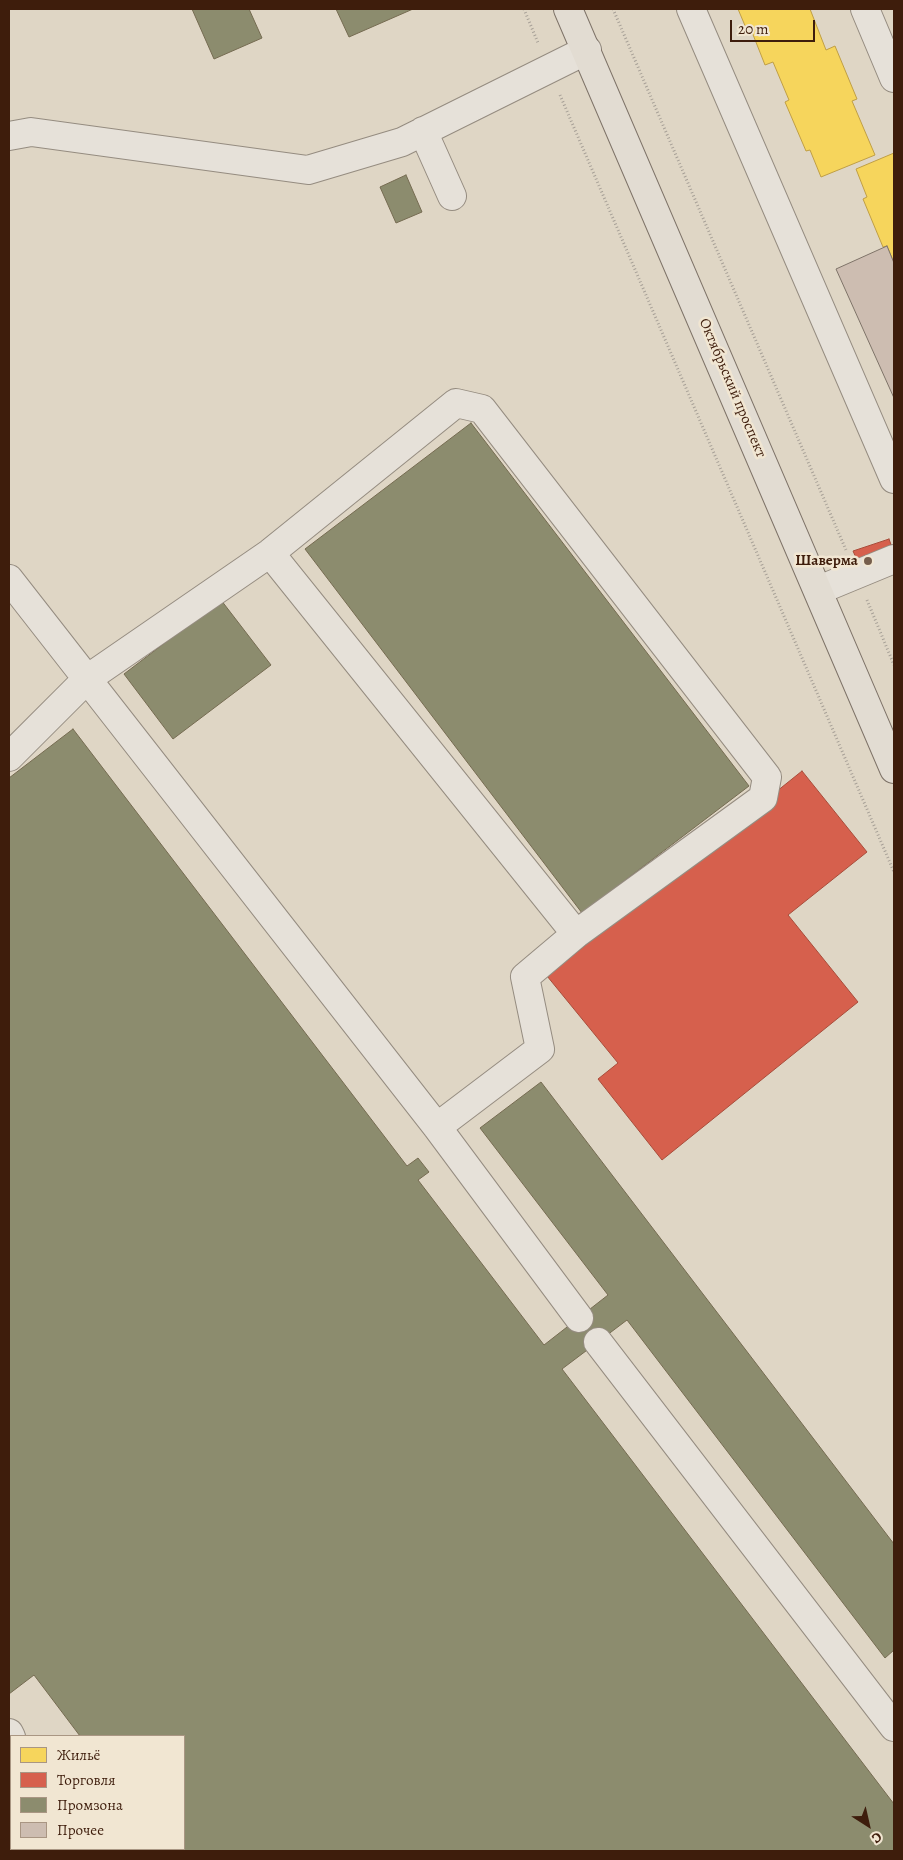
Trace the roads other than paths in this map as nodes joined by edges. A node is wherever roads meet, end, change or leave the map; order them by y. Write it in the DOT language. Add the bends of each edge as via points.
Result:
graph roads {
  1 [pos="568,9"];
  2 [pos="691,9"];
  3 [pos="865,9"];
  4 [pos="587,50"];
  5 [pos="894,78"];
  6 [pos="424,131"];
  7 [pos="9,136"];
  8 [pos="452,196"];
  9 [pos="894,479"];
  10 [pos="270,553"];
  11 [pos="894,559"];
  12 [pos="9,579"];
  13 [pos="819,590"];
  14 [pos="87,679"];
  15 [pos="9,758"];
  16 [pos="894,769"];
  17 [pos="576,934"];
  18 [pos="437,1127"];
  19 [pos="579,1318"];
  20 [pos="598,1342"];
  21 [pos="894,1727"];
  1 -- 4 [label="main road, Октябрьский проспект"];
  2 -- 9 [label="lane"];
  3 -- 5 [label="lane"];
  4 -- 6 [label="lane"];
  4 -- 13 [label="main road, Октябрьский проспект"];
  6 -- 7 [label="lane" via="402,142 308,170 31,132"];
  6 -- 8 [label="lane"];
  10 -- 14 [label="lane"];
  10 -- 17 [label="lane"];
  10 -- 17 [label="lane" via="456,404 482,409 766,777 763,798"];
  11 -- 13 [label="lane"];
  12 -- 14 [label="lane"];
  13 -- 16 [label="main road, Октябрьский проспект"];
  14 -- 15 [label="lane"];
  14 -- 18 [label="lane"];
  17 -- 18 [label="lane" via="525,977 540,1049"];
  18 -- 19 [label="lane"];
  20 -- 21 [label="lane"];
}
